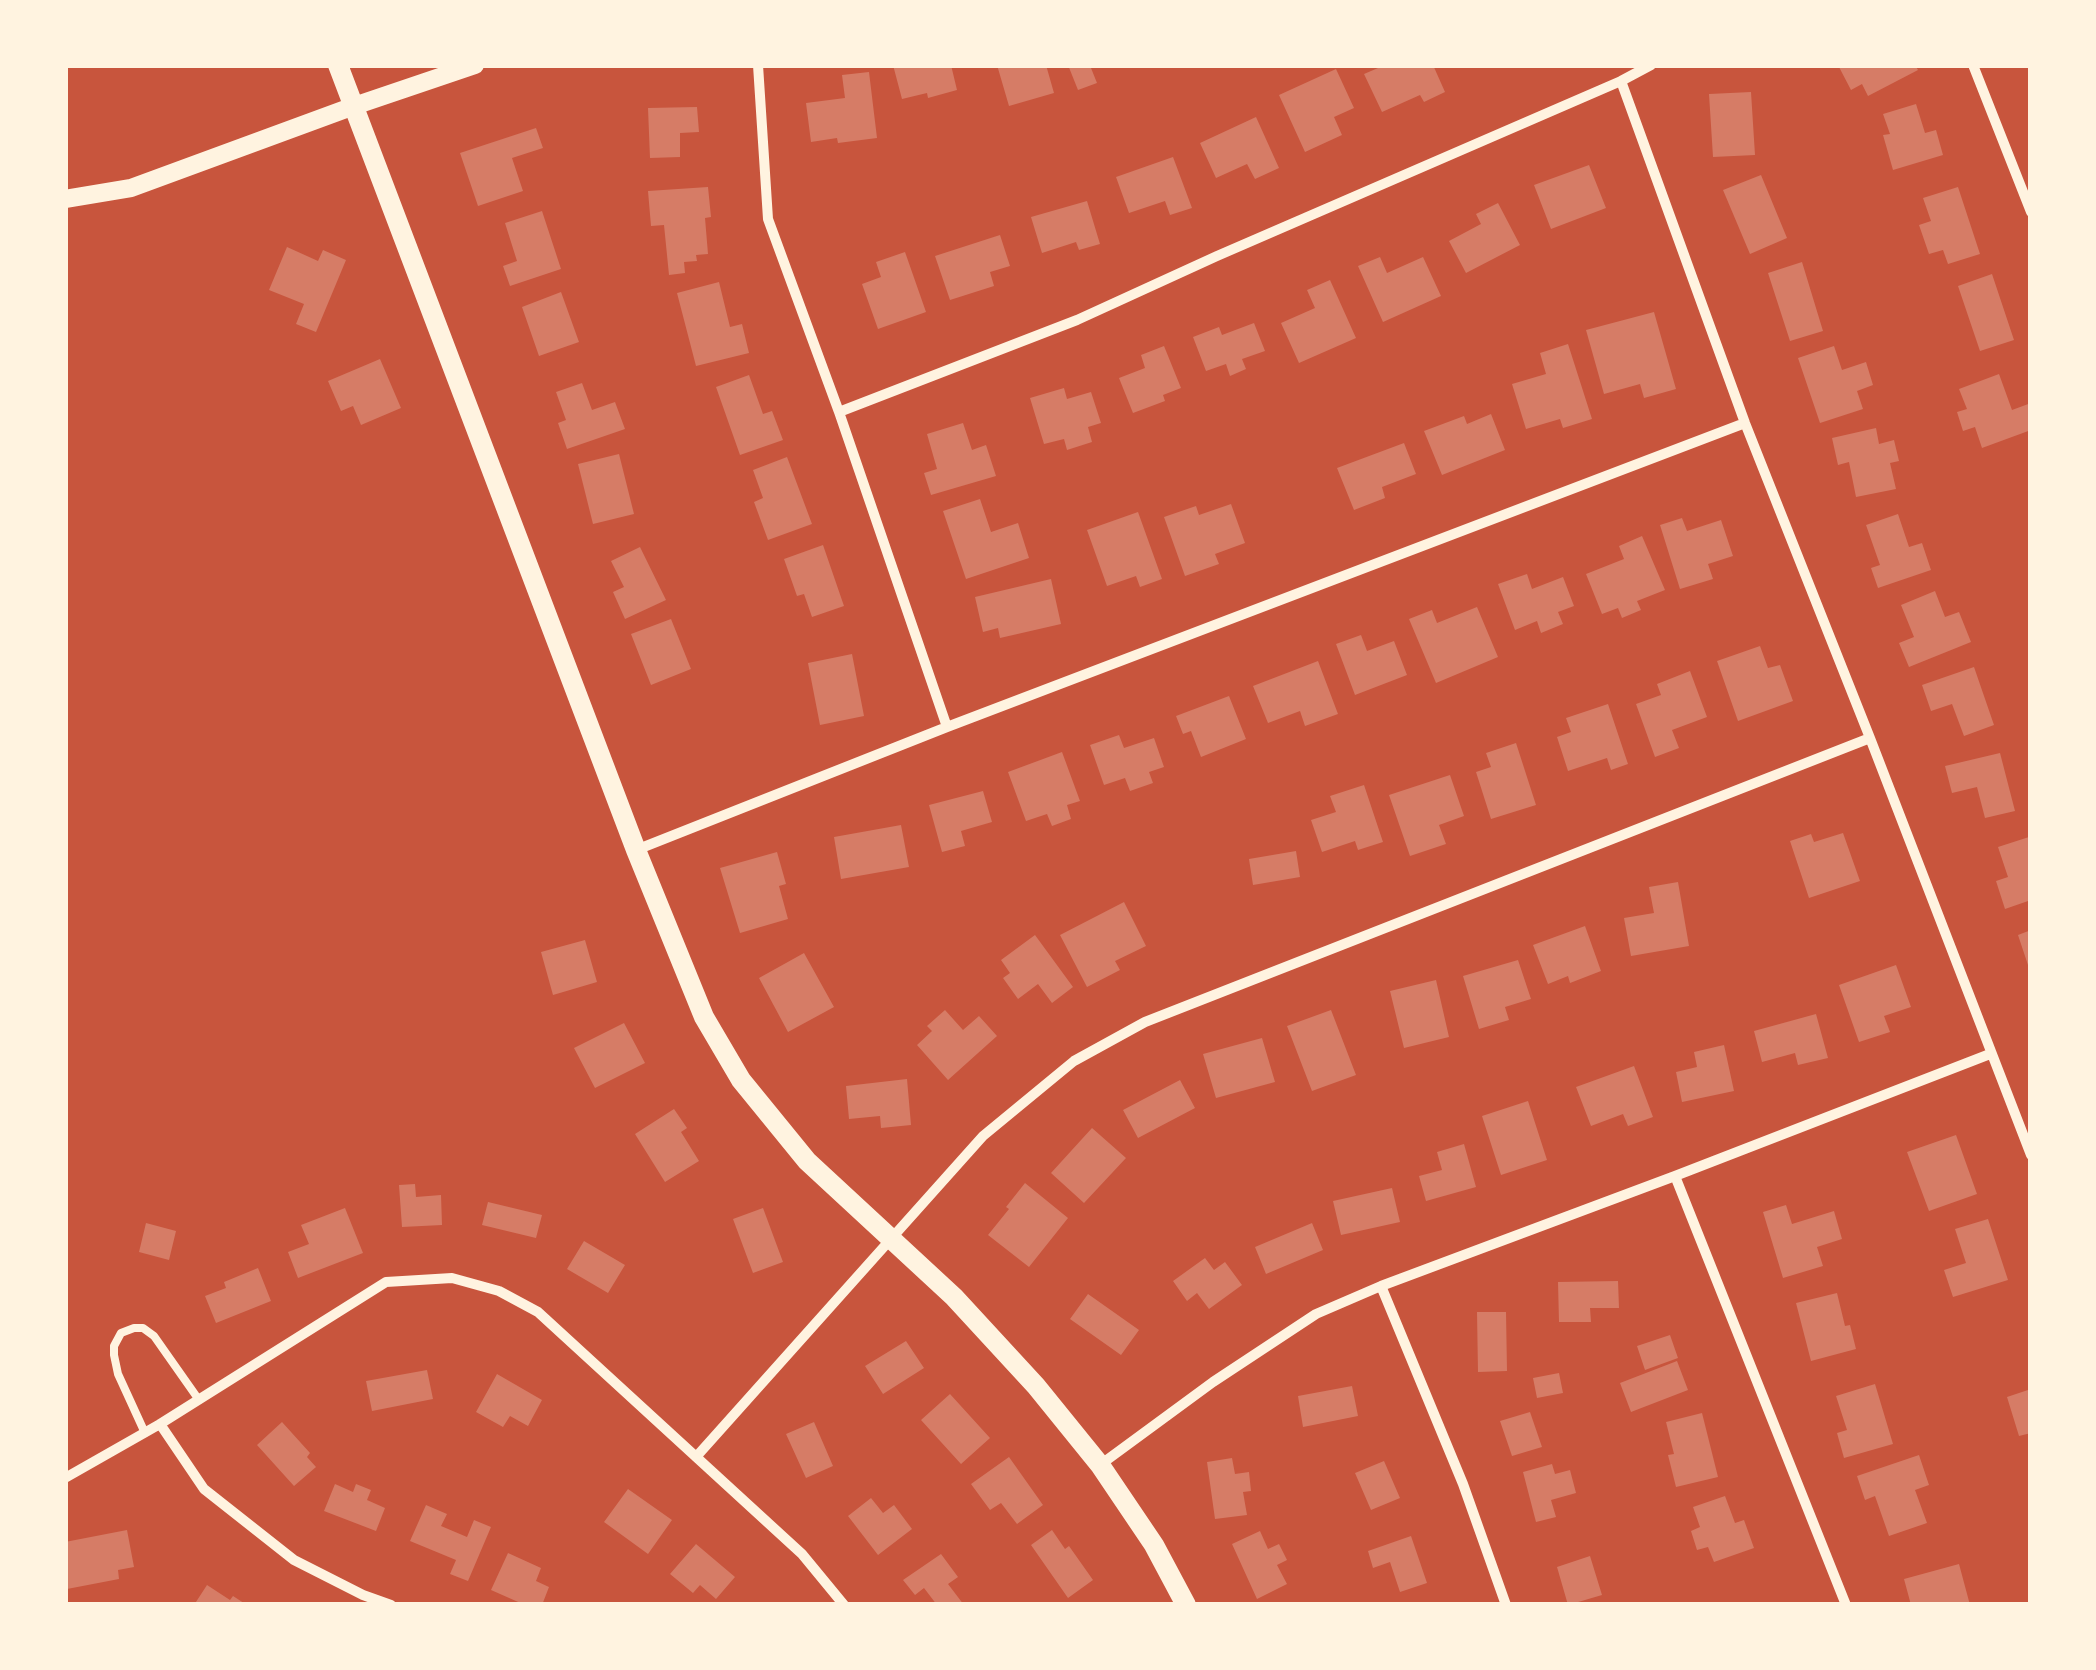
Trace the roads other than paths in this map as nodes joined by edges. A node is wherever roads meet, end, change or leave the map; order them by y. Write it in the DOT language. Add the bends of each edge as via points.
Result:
graph roads {
  1 [pos="338,65"];
  2 [pos="476,65"];
  3 [pos="758,65"];
  4 [pos="1652,65"];
  5 [pos="1972,65"];
  6 [pos="1621,81"];
  7 [pos="354,106"];
  8 [pos="65,199"];
  9 [pos="2031,212"];
  10 [pos="839,412"];
  11 [pos="1745,423"];
  12 [pos="946,727"];
  13 [pos="1870,738"];
  14 [pos="636,850"];
  15 [pos="1990,1054"];
  16 [pos="2031,1155"];
  17 [pos="1675,1176"];
  18 [pos="891,1240"];
  19 [pos="1381,1286"];
  20 [pos="199,1400"];
  21 [pos="160,1424"];
  22 [pos="145,1433"];
  23 [pos="696,1456"];
  24 [pos="1100,1465"];
  25 [pos="65,1478"];
  26 [pos="391,1605"];
  27 [pos="844,1605"];
  28 [pos="1186,1605"];
  29 [pos="1506,1605"];
  30 [pos="1846,1605"];
  1 -- 7 [label="main road"];
  2 -- 7 [label="street"];
  3 -- 10 [label="street" via="768,219"];
  4 -- 6 [label="street"];
  5 -- 9 [label="street"];
  6 -- 10 [label="street" via="1077,320"];
  6 -- 11 [label="street"];
  7 -- 8 [label="street" via="131,188"];
  7 -- 14 [label="main road"];
  10 -- 12 [label="street"];
  11 -- 12 [label="street"];
  11 -- 13 [label="street"];
  12 -- 14 [label="street"];
  13 -- 15 [label="street"];
  13 -- 18 [label="street" via="1145,1022 1074,1061 983,1136"];
  14 -- 18 [label="main road" via="704,1018 741,1080 806,1161"];
  15 -- 16 [label="street"];
  15 -- 17 [label="street"];
  17 -- 19 [label="street"];
  17 -- 30 [label="street"];
  18 -- 23 [label="street"];
  18 -- 24 [label="main road" via="954,1297"];
  19 -- 24 [label="street" via="1316,1314"];
  19 -- 29 [label="street"];
  20 -- 21 [label="street"];
  20 -- 22 [label="lane" via="154,1336 143,1328 122,1333 114,1346 118,1374"];
  20 -- 23 [label="street" via="386,1282 452,1278 499,1290 538,1312"];
  21 -- 22 [label="street"];
  21 -- 26 [label="street" via="204,1489 294,1560"];
  22 -- 25 [label="street"];
  23 -- 27 [label="street" via="802,1554"];
  24 -- 28 [label="main road"];
}
